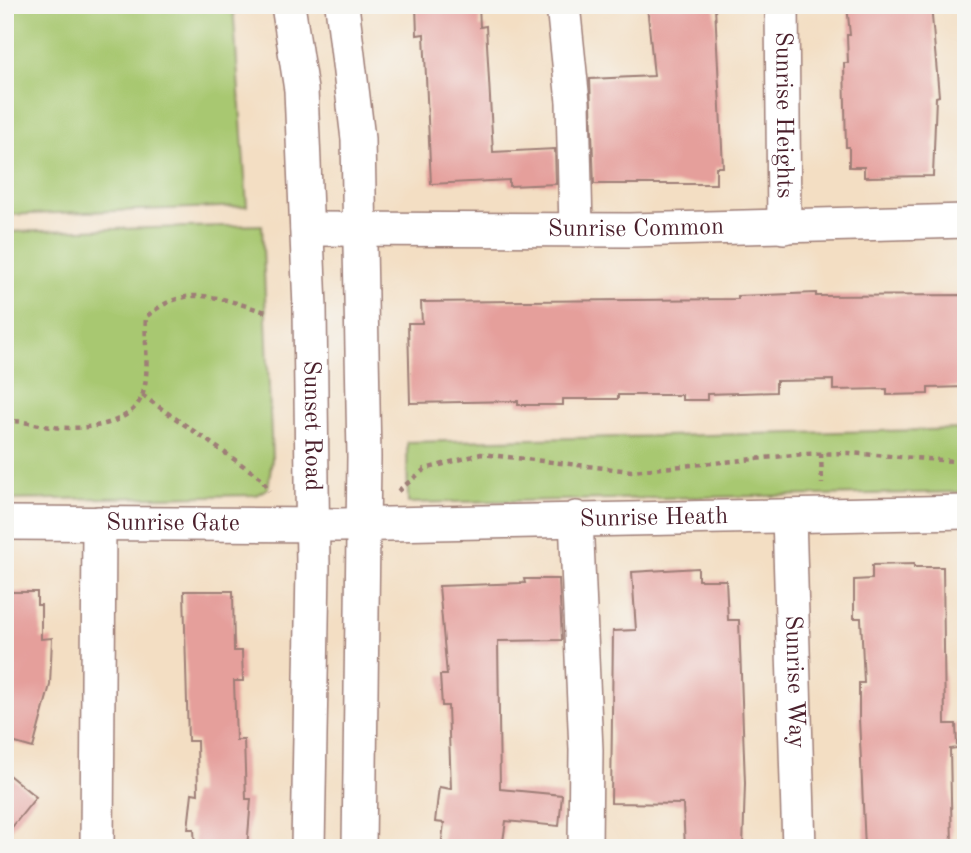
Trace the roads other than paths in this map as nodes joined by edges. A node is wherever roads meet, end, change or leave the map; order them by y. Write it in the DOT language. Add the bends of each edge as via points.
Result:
graph roads {
  1 [pos="288,5"];
  2 [pos="342,5"];
  3 [pos="563,5"];
  4 [pos="782,5"];
  5 [pos="966,221"];
  6 [pos="784,227"];
  7 [pos="307,229"];
  8 [pos="576,229"];
  9 [pos="360,230"];
  10 [pos="966,512"];
  11 [pos="789,516"];
  12 [pos="576,519"];
  13 [pos="5,523"];
  14 [pos="99,523"];
  15 [pos="339,525"];
  16 [pos="97,848"];
  17 [pos="309,848"];
  18 [pos="359,848"];
  19 [pos="585,848"];
  20 [pos="799,848"];
  1 -- 7 [label="street, Sunset Road" via="301,90"];
  2 -- 9 [label="street, Sunset Road" via="358,139"];
  3 -- 8 [label="street" via="573,102"];
  4 -- 6 [label="street, Sunrise Heights"];
  5 -- 6 [label="street, Sunrise Common"];
  6 -- 8 [label="street, Sunrise Common"];
  7 -- 9 [label="street, Sunrise Common"];
  7 -- 15 [label="street, Sunset Road"];
  8 -- 9 [label="street, Sunrise Common"];
  9 -- 15 [label="street, Sunset Road"];
  10 -- 11 [label="street, Sunrise Heath"];
  11 -- 12 [label="street, Sunrise Heath"];
  11 -- 20 [label="street, Sunrise Way"];
  12 -- 15 [label="street, Sunrise Heath"];
  12 -- 19 [label="street" via="586,750"];
  13 -- 14 [label="street, Sunrise Gate"];
  14 -- 15 [label="street, Sunrise Gate"];
  14 -- 16 [label="street"];
  15 -- 17 [label="street, Sunset Road"];
  15 -- 18 [label="street, Sunset Road"];
}
